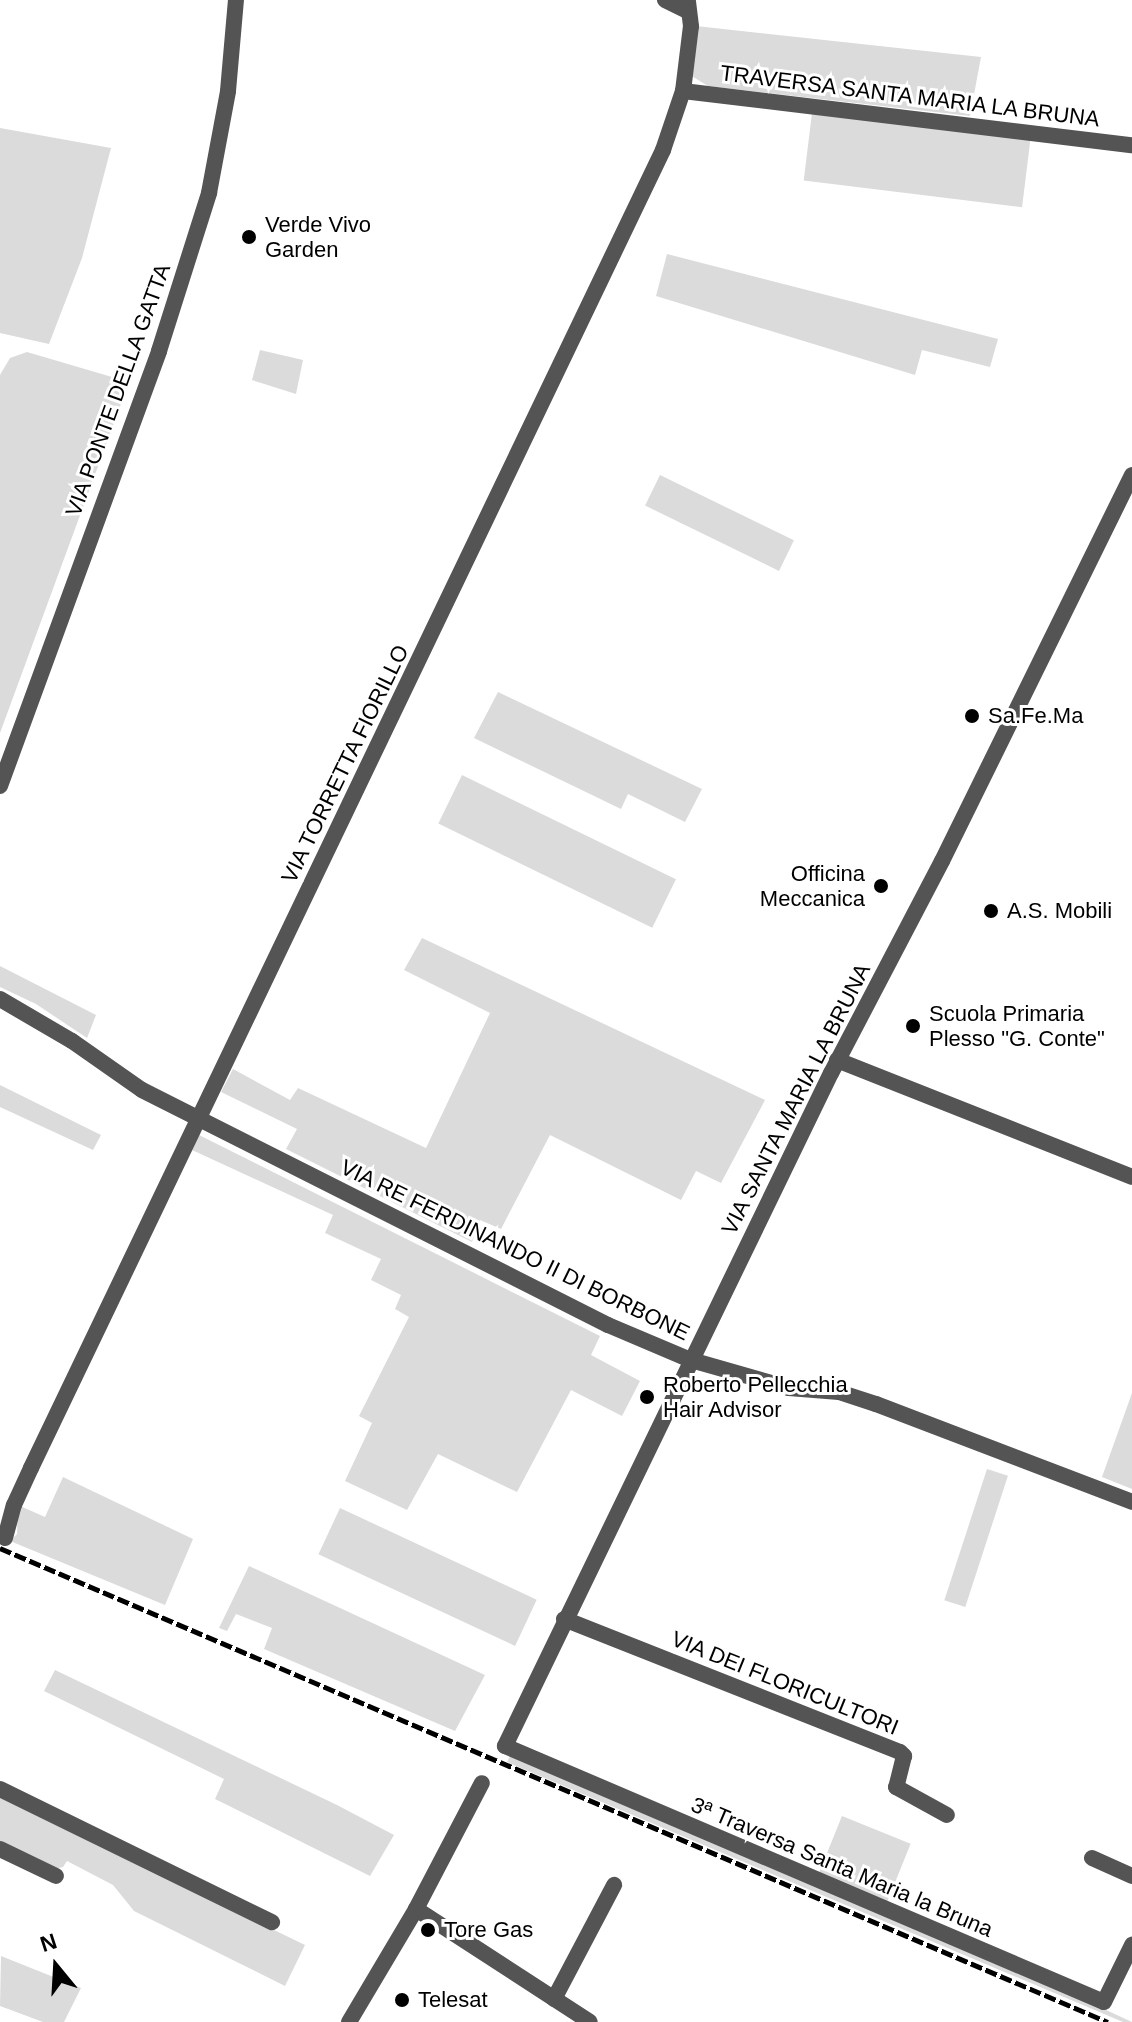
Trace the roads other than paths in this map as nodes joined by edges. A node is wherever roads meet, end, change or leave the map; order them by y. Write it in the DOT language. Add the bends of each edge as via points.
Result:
graph roads {
  1 [pos="236,0"];
  2 [pos="665,0"];
  3 [pos="688,5"];
  4 [pos="683,91"];
  5 [pos="1132,145"];
  6 [pos="1132,475"];
  7 [pos="0,786"];
  8 [pos="0,999"];
  9 [pos="837,1060"];
  10 [pos="199,1120"];
  11 [pos="1132,1177"];
  12 [pos="691,1360"];
  13 [pos="1132,1502"];
  14 [pos="5,1538"];
  15 [pos="564,1619"];
  16 [pos="505,1746"];
  17 [pos="482,1783"];
  18 [pos="0,1789"];
  19 [pos="947,1815"];
  20 [pos="0,1849"];
  21 [pos="1092,1858"];
  22 [pos="56,1876"];
  23 [pos="1132,1876"];
  24 [pos="614,1885"];
  25 [pos="416,1909"];
  26 [pos="272,1922"];
  27 [pos="1132,1945"];
  28 [pos="554,1999"];
  29 [pos="349,2022"];
  30 [pos="590,2022"];
  1 -- 7 [label="street, VIA PONTE DELLA GATTA" via="228,91 209,193 159,351"];
  2 -- 3 [label="street"];
  3 -- 4 [label="street, VIA TORRETTA FIORILLO" via="691,26"];
  4 -- 5 [label="street, TRAVERSA SANTA MARIA LA BRUNA"];
  4 -- 10 [label="street, VIA TORRETTA FIORILLO" via="663,150 598,289"];
  6 -- 9 [label="street, VIA SANTA MARIA LA BRUNA" via="942,861"];
  8 -- 10 [label="street, VIA RE FERDINANDO II DI BORBONE"];
  9 -- 11 [label="street"];
  9 -- 12 [label="street, VIA SANTA MARIA LA BRUNA"];
  10 -- 12 [label="street, VIA RE FERDINANDO II DI BORBONE" via="608,1325"];
  10 -- 14 [label="street, VIA TORRETTA FIORILLO" via="31,1468"];
  12 -- 13 [label="street, VIA RE FERDINANDO II DI BORBONE" via="789,1388 839,1392"];
  12 -- 15 [label="street, VIA SANTA MARIA LA BRUNA"];
  15 -- 16 [label="street, VIA SANTA MARIA LA BRUNA"];
  15 -- 19 [label="street, VIA DEI FLORICULTORI" via="900,1752 904,1756 896,1787"];
  16 -- 27 [label="street, 3ª Traversa Santa Maria la Bruna" via="1104,2002"];
  17 -- 25 [label="street"];
  18 -- 26 [label="street"];
  20 -- 22 [label="street"];
  21 -- 23 [label="street"];
  24 -- 28 [label="street"];
  25 -- 28 [label="street"];
  25 -- 29 [label="street"];
  28 -- 30 [label="street"];
}
